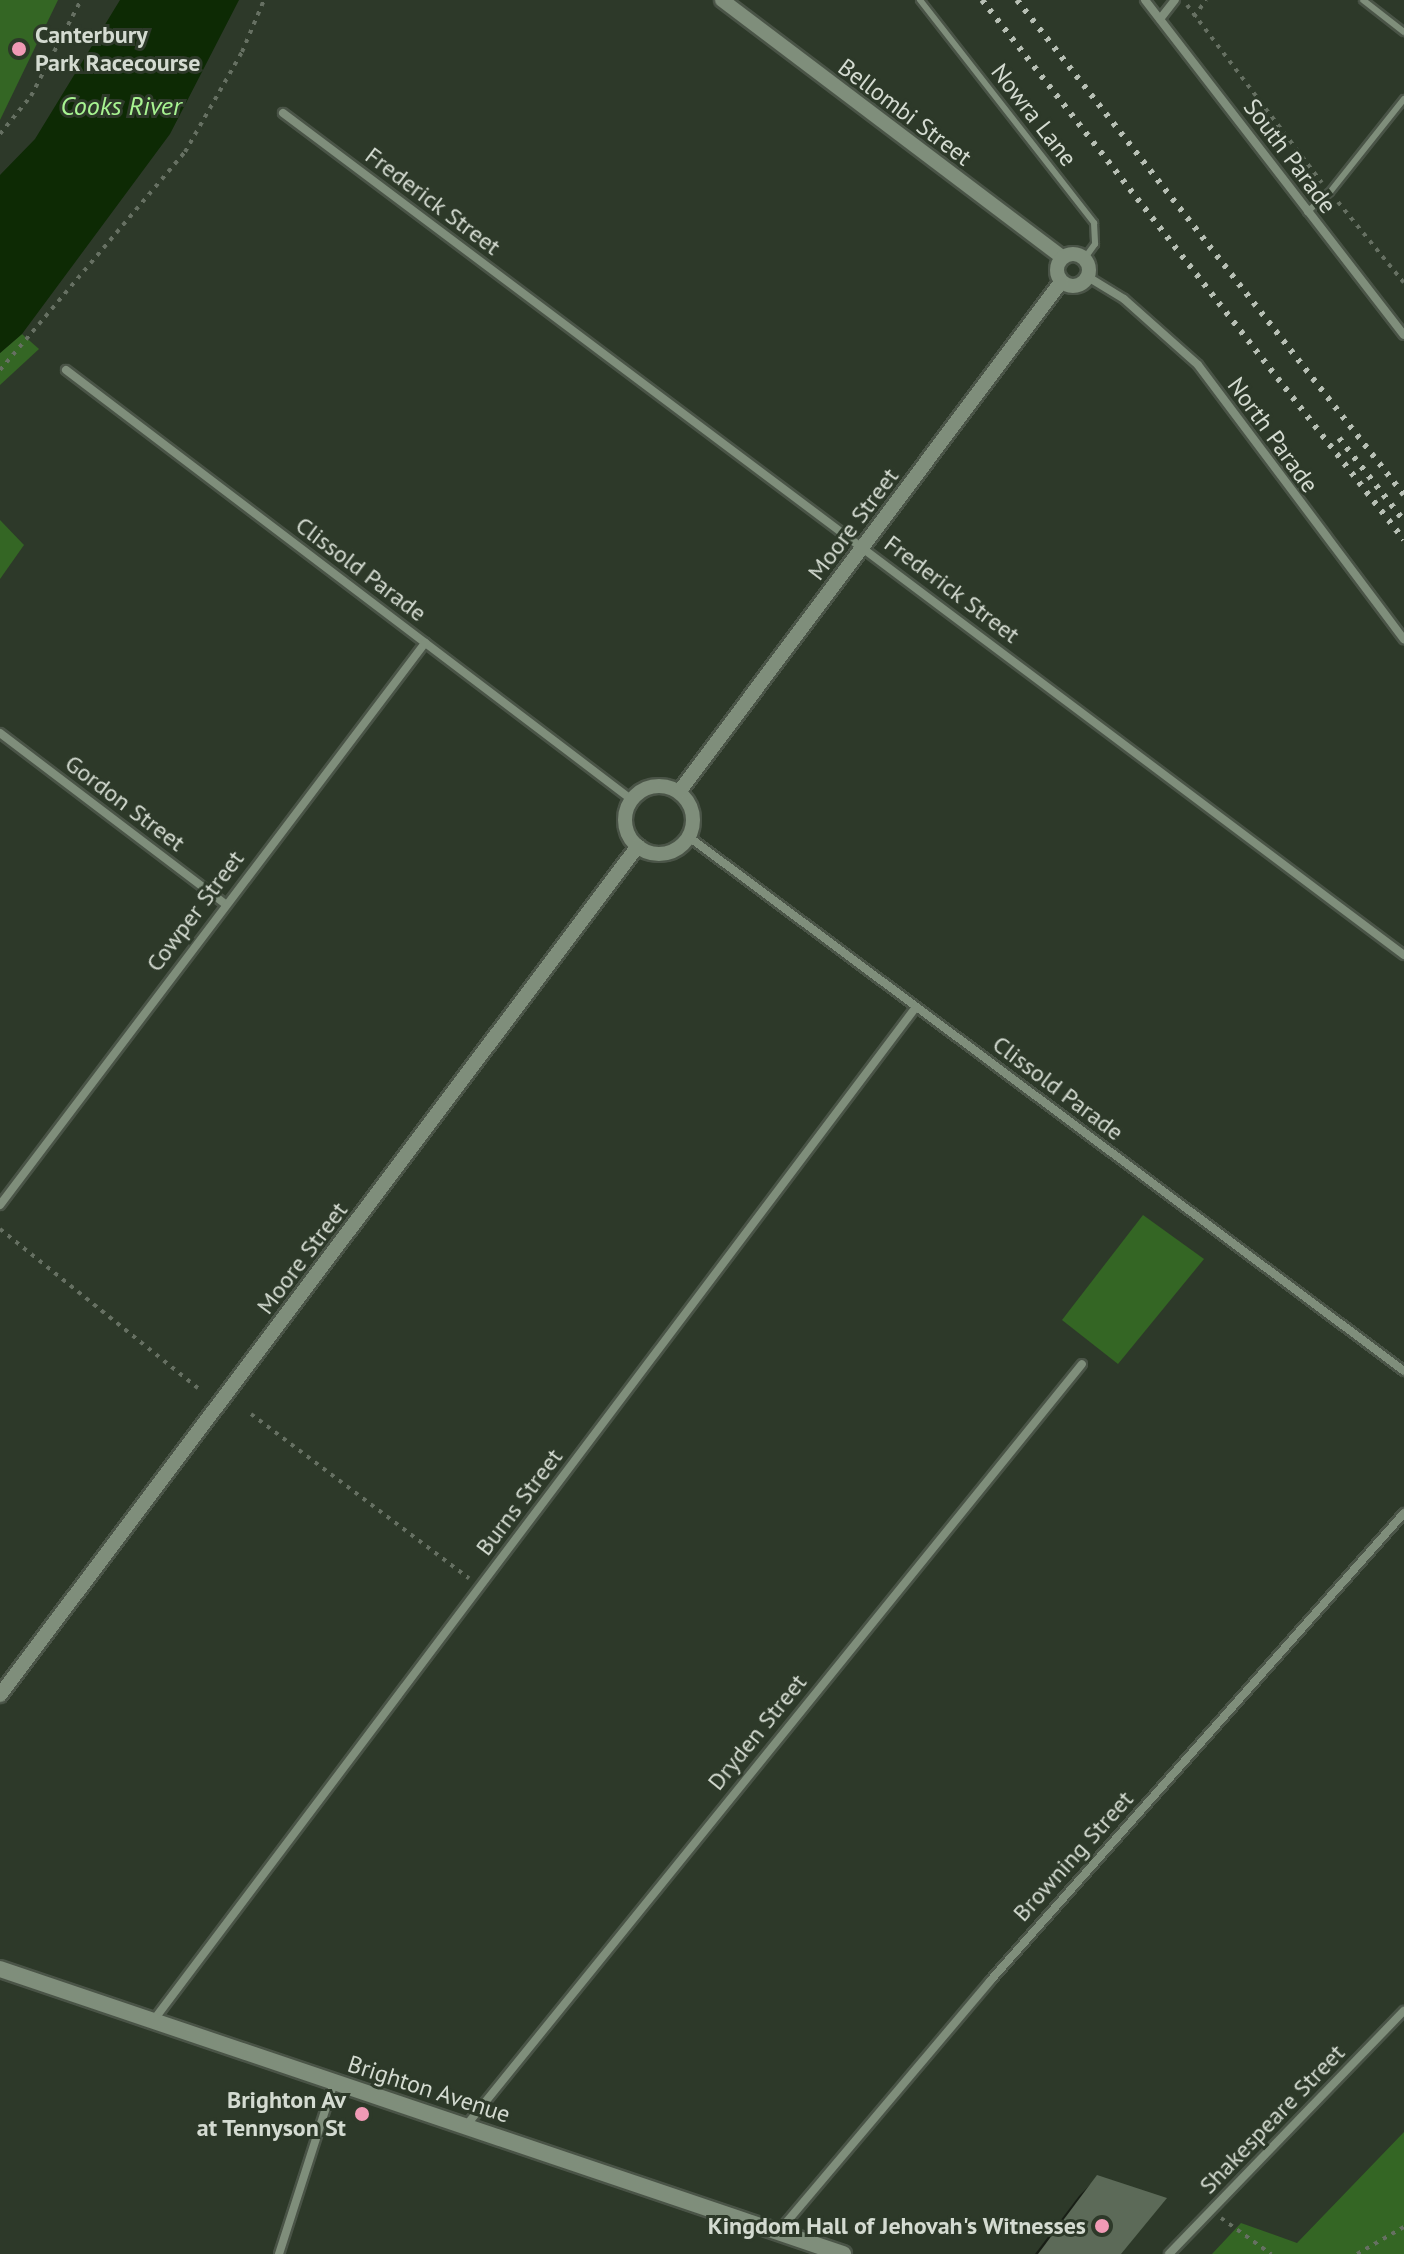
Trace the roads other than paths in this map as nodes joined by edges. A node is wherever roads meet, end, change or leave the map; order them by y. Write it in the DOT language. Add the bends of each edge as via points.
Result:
graph roads {
  1 [pos="722,0"];
  2 [pos="920,0"];
  3 [pos="1145,0"];
  4 [pos="1175,0"];
  5 [pos="1363,0"];
  6 [pos="1160,19"];
  7 [pos="1404,32"];
  8 [pos="1404,99"];
  9 [pos="283,113"];
  10 [pos="1307,212"];
  11 [pos="1062,257"];
  12 [pos="1084,259"];
  13 [pos="1088,277"];
  14 [pos="1061,282"];
  15 [pos="1404,335"];
  16 [pos="66,370"];
  17 [pos="863,548"];
  18 [pos="1404,639"];
  19 [pos="425,643"];
  20 [pos="0,733"];
  21 [pos="679,792"];
  22 [pos="632,800"];
  23 [pos="689,837"];
  24 [pos="638,846"];
  25 [pos="225,904"];
  26 [pos="1404,955"];
  27 [pos="916,1007"];
  28 [pos="0,1205"];
  29 [pos="1082,1364"];
  30 [pos="1404,1371"];
  31 [pos="1404,1513"];
  32 [pos="0,1695"];
  33 [pos="0,1969"];
  34 [pos="1404,2011"];
  35 [pos="153,2021"];
  36 [pos="334,2083"];
  37 [pos="465,2127"];
  38 [pos="779,2231"];
  39 [pos="279,2254"];
  40 [pos="843,2254"];
  41 [pos="1169,2254"];
  1 -- 11 [label="street, Bellombi Street"];
  2 -- 12 [label="lane, Nowra Lane" via="1094,223 1095,244"];
  3 -- 6 [label="street, South Parade"];
  4 -- 6 [label="street"];
  5 -- 7 [label="lane"];
  6 -- 10 [label="street, South Parade"];
  8 -- 10 [label="lane" via="1330,192"];
  9 -- 17 [label="street, Frederick Street"];
  10 -- 15 [label="street, South Parade"];
  11 -- 12 [label="street" via="1074,254"];
  11 -- 14 [label="street" via="1056,272"];
  12 -- 13 [label="street"];
  13 -- 14 [label="street" via="1075,287"];
  13 -- 18 [label="street, North Parade" via="1124,299 1198,365"];
  14 -- 17 [label="street, Moore Street"];
  16 -- 19 [label="street, Clissold Parade"];
  17 -- 21 [label="street, Moore Street"];
  17 -- 26 [label="street, Frederick Street"];
  19 -- 22 [label="street, Clissold Parade"];
  19 -- 25 [label="street, Cowper Street"];
  20 -- 25 [label="street, Gordon Street"];
  21 -- 22 [label="street" via="652,786"];
  21 -- 23 [label="street" via="693,815"];
  22 -- 24 [label="street" via="625,820"];
  23 -- 24 [label="street" via="675,850 660,854"];
  23 -- 27 [label="street, Clissold Parade"];
  24 -- 32 [label="street, Moore Street"];
  25 -- 28 [label="street, Cowper Street"];
  27 -- 30 [label="street, Clissold Parade"];
  27 -- 35 [label="street, Burns Street"];
  29 -- 37 [label="street, Dryden Street"];
  31 -- 38 [label="street, Browning Street" via="990,1981"];
  33 -- 35 [label="main road, Brighton Avenue"];
  34 -- 41 [label="street, Shakespeare Street"];
  35 -- 36 [label="main road, Brighton Avenue"];
  36 -- 37 [label="main road, Brighton Avenue"];
  36 -- 39 [label="street"];
  37 -- 38 [label="main road, Brighton Avenue"];
  38 -- 40 [label="main road, Brighton Avenue"];
}
